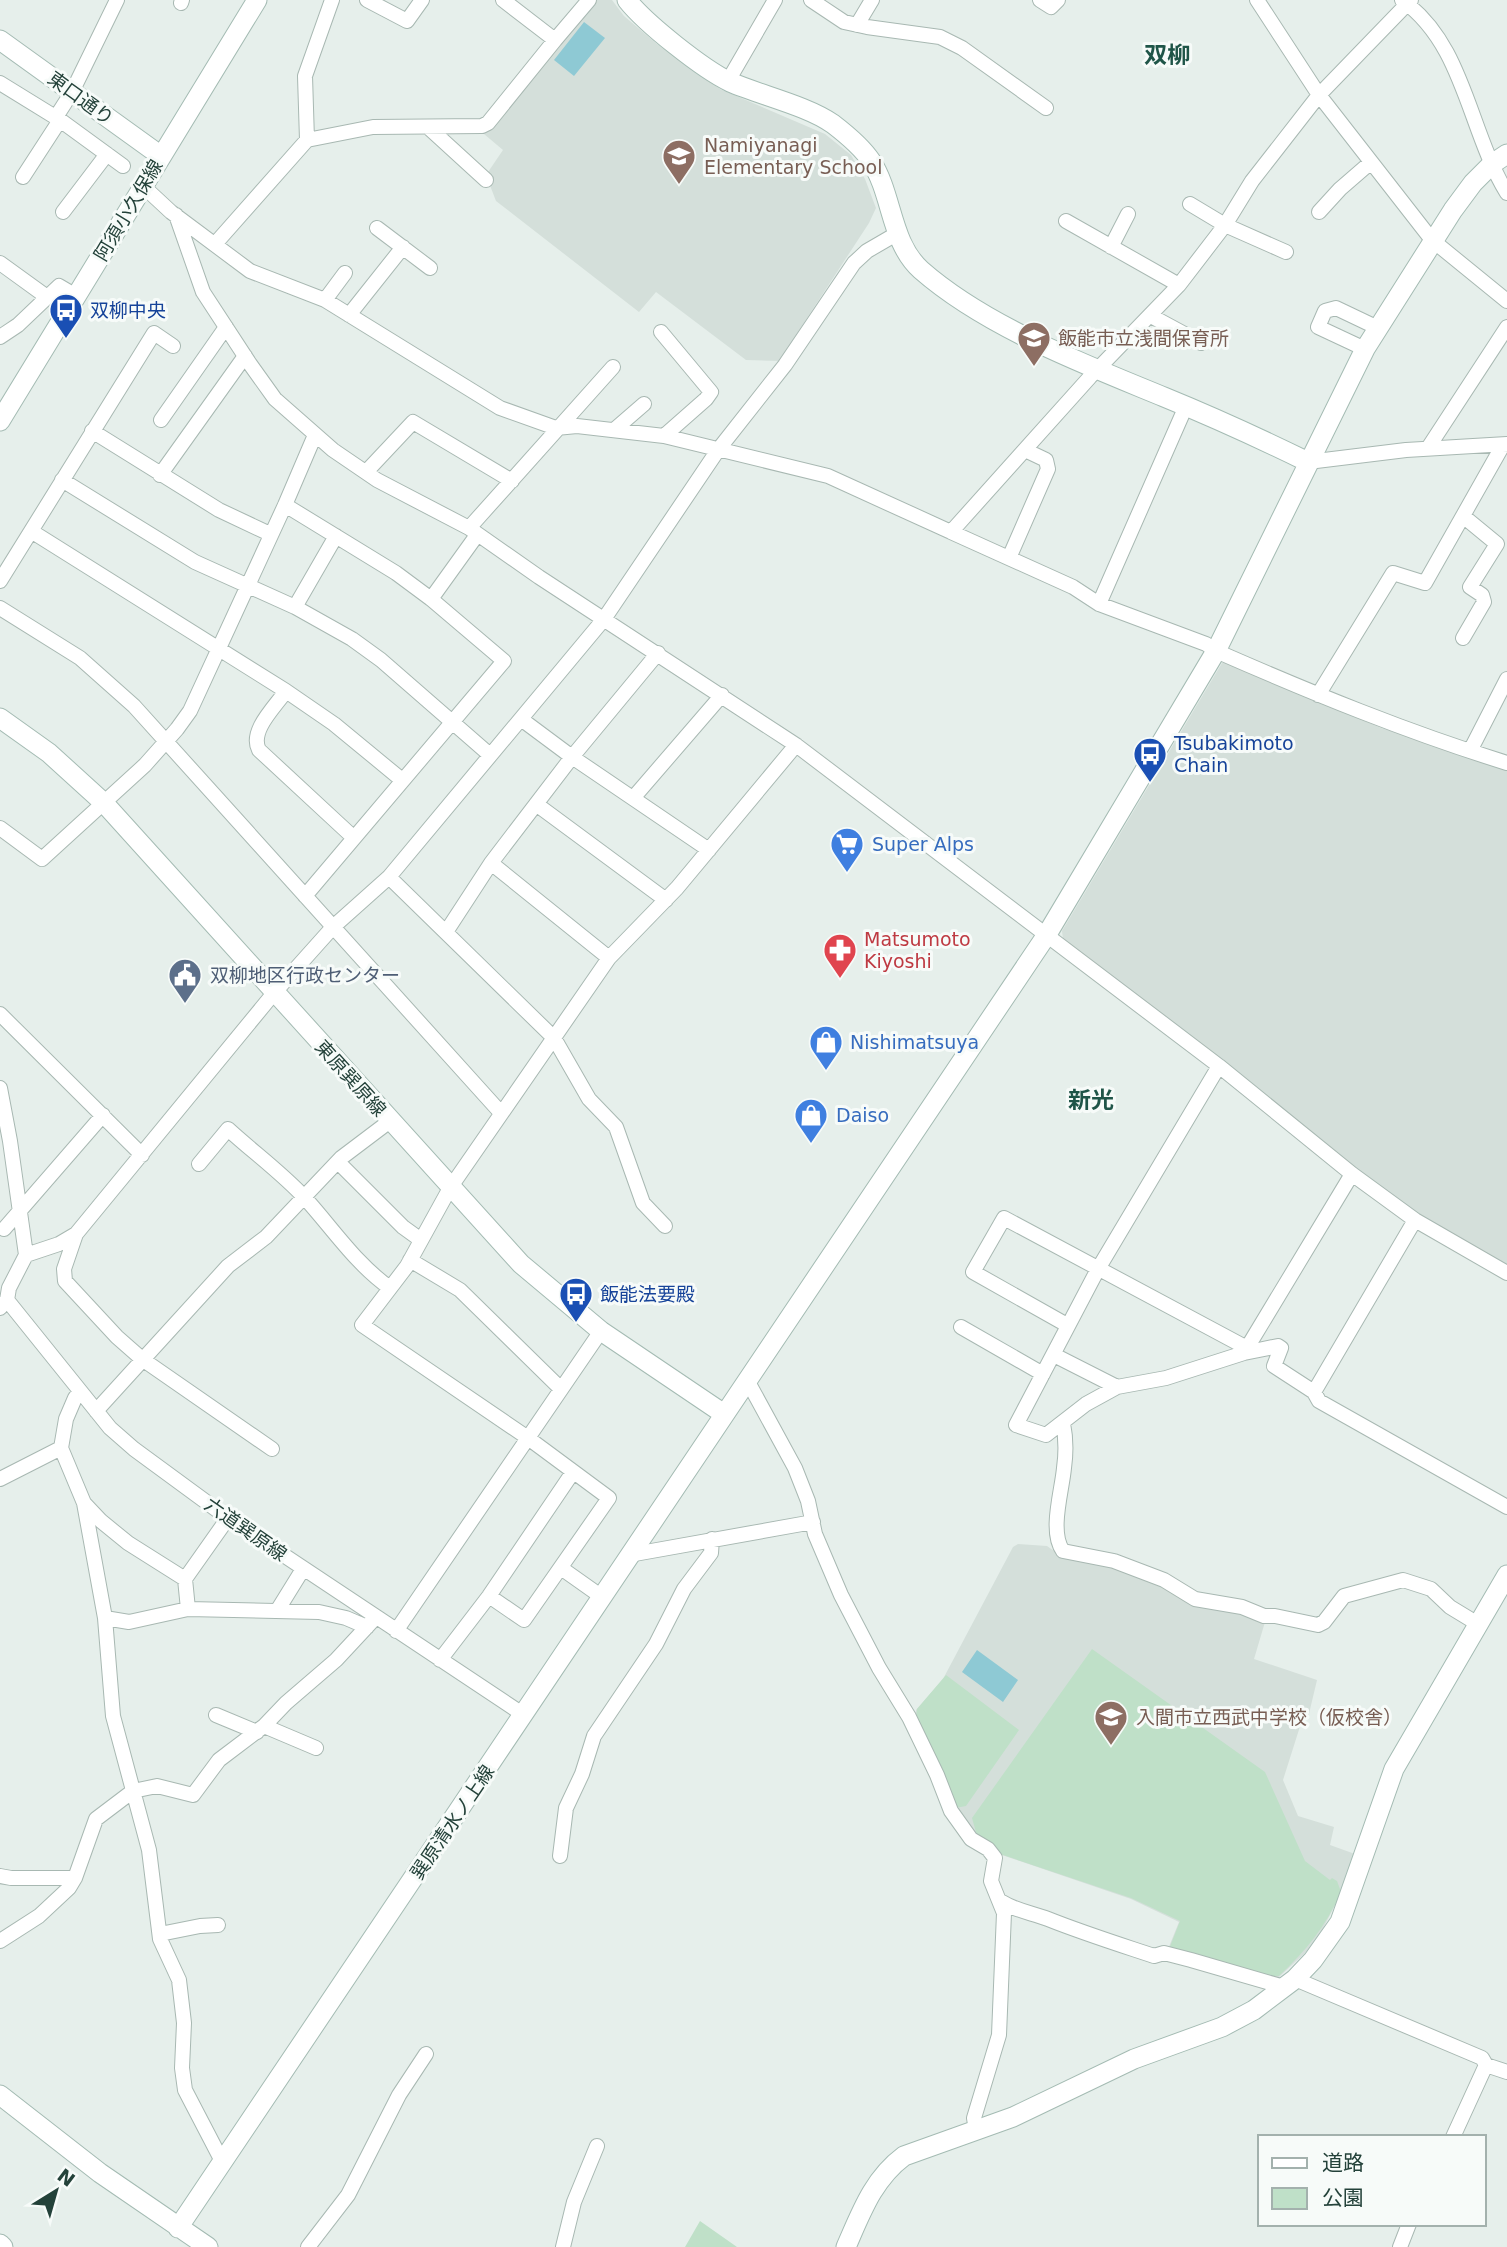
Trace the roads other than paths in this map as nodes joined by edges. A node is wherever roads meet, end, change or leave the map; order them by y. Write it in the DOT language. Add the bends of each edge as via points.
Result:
graph roads {
  1 [pos="117,0"];
  2 [pos="257,0"];
  3 [pos="332,0"];
  4 [pos="367,0"];
  5 [pos="422,0"];
  6 [pos="503,0"];
  7 [pos="589,0"];
  8 [pos="627,0"];
  9 [pos="775,0"];
  10 [pos="811,0"];
  11 [pos="872,0"];
  12 [pos="1040,0"];
  13 [pos="1058,0"];
  14 [pos="1257,0"];
  15 [pos="1407,1"];
  16 [pos="857,25"];
  17 [pos="0,40"];
  18 [pos="555,40"];
  19 [pos="728,81"];
  20 [pos="0,83"];
  21 [pos="72,92"];
  22 [pos="1319,95"];
  23 [pos="1046,108"];
  24 [pos="58,118"];
  25 [pos="428,127"];
  26 [pos="307,140"];
  27 [pos="107,154"];
  28 [pos="161,156"];
  29 [pos="1499,159"];
  30 [pos="1370,163"];
  31 [pos="123,166"];
  32 [pos="23,177"];
  33 [pos="486,180"];
  34 [pos="143,186"];
  35 [pos="1507,192"];
  36 [pos="1190,204"];
  37 [pos="63,212"];
  38 [pos="1319,212"];
  39 [pos="1128,214"];
  40 [pos="176,215"];
  41 [pos="1066,221"];
  42 [pos="1225,225"];
  43 [pos="377,228"];
  44 [pos="898,233"];
  45 [pos="1432,240"];
  46 [pos="215,244"];
  47 [pos="404,247"];
  48 [pos="1111,247"];
  49 [pos="1286,252"];
  50 [pos="0,263"];
  51 [pos="430,268"];
  52 [pos="345,273"];
  53 [pos="1179,285"];
  54 [pos="76,296"];
  55 [pos="47,297"];
  56 [pos="325,300"];
  57 [pos="1507,301"];
  58 [pos="349,315"];
  59 [pos="1151,316"];
  60 [pos="226,327"];
  61 [pos="1507,327"];
  62 [pos="1378,328"];
  63 [pos="661,332"];
  64 [pos="0,337"];
  65 [pos="1201,343"];
  66 [pos="173,346"];
  67 [pos="1365,349"];
  68 [pos="245,356"];
  69 [pos="613,366"];
  70 [pos="1098,370"];
  71 [pos="644,404"];
  72 [pos="1186,406"];
  73 [pos="161,420"];
  74 [pos="0,421"];
  75 [pos="556,428"];
  76 [pos="614,430"];
  77 [pos="92,431"];
  78 [pos="315,435"];
  79 [pos="664,436"];
  80 [pos="1505,445"];
  81 [pos="1428,448"];
  82 [pos="718,450"];
  83 [pos="1025,450"];
  84 [pos="1308,462"];
  85 [pos="366,472"];
  86 [pos="160,475"];
  87 [pos="62,480"];
  88 [pos="512,481"];
  89 [pos="285,505"];
  90 [pos="1463,516"];
  91 [pos="31,531"];
  92 [pos="473,531"];
  93 [pos="951,532"];
  94 [pos="270,534"];
  95 [pos="336,536"];
  96 [pos="1009,558"];
  97 [pos="0,581"];
  98 [pos="248,585"];
  99 [pos="430,599"];
  100 [pos="1099,604"];
  101 [pos="295,607"];
  102 [pos="0,608"];
  103 [pos="604,619"];
  104 [pos="1463,638"];
  105 [pos="219,649"];
  106 [pos="1216,651"];
  107 [pos="658,653"];
  108 [pos="1507,679"];
  109 [pos="286,691"];
  110 [pos="722,695"];
  111 [pos="1318,695"];
  112 [pos="0,718"];
  113 [pos="521,719"];
  114 [pos="452,721"];
  115 [pos="167,741"];
  116 [pos="796,745"];
  117 [pos="1470,751"];
  118 [pos="490,755"];
  119 [pos="572,757"];
  120 [pos="1507,763"];
  121 [pos="402,780"];
  122 [pos="634,797"];
  123 [pos="104,803"];
  124 [pos="536,804"];
  125 [pos="0,828"];
  126 [pos="354,838"];
  127 [pos="709,850"];
  128 [pos="491,863"];
  129 [pos="389,877"];
  130 [pos="305,896"];
  131 [pos="666,900"];
  132 [pos="333,927"];
  133 [pos="446,932"];
  134 [pos="1046,936"];
  135 [pos="609,958"];
  136 [pos="274,993"];
  137 [pos="0,1014"];
  138 [pos="554,1038"];
  139 [pos="1219,1066"];
  140 [pos="0,1088"];
  141 [pos="501,1113"];
  142 [pos="103,1115"];
  143 [pos="390,1121"];
  144 [pos="142,1155"];
  145 [pos="338,1162"];
  146 [pos="198,1164"];
  147 [pos="1352,1174"];
  148 [pos="450,1188"];
  149 [pos="303,1196"];
  150 [pos="19,1212"];
  151 [pos="1415,1220"];
  152 [pos="665,1226"];
  153 [pos="4,1229"];
  154 [pos="76,1234"];
  155 [pos="421,1240"];
  156 [pos="26,1255"];
  157 [pos="410,1260"];
  158 [pos="1098,1269"];
  159 [pos="1507,1273"];
  160 [pos="390,1288"];
  161 [pos="4,1304"];
  162 [pos="1068,1325"];
  163 [pos="961,1327"];
  164 [pos="601,1331"];
  165 [pos="1246,1350"];
  166 [pos="1054,1355"];
  167 [pos="142,1359"];
  168 [pos="1043,1374"];
  169 [pos="747,1380"];
  170 [pos="1117,1387"];
  171 [pos="561,1389"];
  172 [pos="80,1391"];
  173 [pos="1314,1392"];
  174 [pos="96,1411"];
  175 [pos="724,1414"];
  176 [pos="1063,1423"];
  177 [pos="528,1438"];
  178 [pos="61,1448"];
  179 [pos="272,1449"];
  180 [pos="573,1472"];
  181 [pos="0,1479"];
  182 [pos="84,1503"];
  183 [pos="1507,1507"];
  184 [pos="228,1518"];
  185 [pos="813,1522"];
  186 [pos="712,1539"];
  187 [pos="629,1555"];
  188 [pos="561,1568"];
  189 [pos="303,1569"];
  190 [pos="1507,1575"];
  191 [pos="185,1579"];
  192 [pos="489,1596"];
  193 [pos="602,1597"];
  194 [pos="188,1609"];
  195 [pos="277,1611"];
  196 [pos="105,1618"];
  197 [pos="372,1622"];
  198 [pos="1478,1623"];
  199 [pos="396,1631"];
  200 [pos="440,1660"];
  201 [pos="216,1715"];
  202 [pos="524,1715"];
  203 [pos="260,1729"];
  204 [pos="316,1748"];
  205 [pos="133,1791"];
  206 [pos="559,1856"];
  207 [pos="0,1876"];
  208 [pos="75,1878"];
  209 [pos="1002,1902"];
  210 [pos="218,1925"];
  211 [pos="160,1934"];
  212 [pos="0,1941"];
  213 [pos="1290,1983"];
  214 [pos="426,2054"];
  215 [pos="1486,2065"];
  216 [pos="1507,2073"];
  217 [pos="0,2095"];
  218 [pos="976,2130"];
  219 [pos="1454,2135"];
  220 [pos="597,2146"];
  221 [pos="223,2163"];
  222 [pos="1408,2226"];
  223 [pos="178,2228"];
  224 [pos="208,2247"];
  225 [pos="308,2247"];
  226 [pos="563,2247"];
  227 [pos="846,2247"];
  228 [pos="1400,2247"];
  1 -- 21 [label="street"];
  2 -- 28 [label="street, 阿須小久保線"];
  3 -- 26 [label="street" via="305,76"];
  4 -- 5 [label="street" via="407,22"];
  6 -- 18 [label="street"];
  7 -- 18 [label="street"];
  8 -- 19 [label="street" via="666,36"];
  9 -- 19 [label="street"];
  10 -- 16 [label="street" via="844,22"];
  11 -- 16 [label="street"];
  12 -- 13 [label="street" via="1051,7"];
  14 -- 22 [label="street"];
  15 -- 22 [label="street"];
  15 -- 29 [label="street" via="1444,46"];
  16 -- 23 [label="street" via="940,37"];
  17 -- 21 [label="street, 東口通り"];
  18 -- 25 [label="street" via="488,123"];
  19 -- 44 [label="street" via="831,123 852,141 870,160 882,184"];
  20 -- 24 [label="street"];
  21 -- 24 [label="street"];
  21 -- 28 [label="street, 東口通り"];
  22 -- 30 [label="street"];
  22 -- 42 [label="street" via="1252,181"];
  24 -- 27 [label="street"];
  24 -- 32 [label="street"];
  25 -- 26 [label="street" via="373,127"];
  25 -- 33 [label="street"];
  26 -- 46 [label="street"];
  27 -- 31 [label="street"];
  27 -- 37 [label="street"];
  28 -- 34 [label="street, 阿須小久保線"];
  29 -- 35 [label="street"];
  29 -- 45 [label="street, 巽原清水ノ上線" via="1473,183"];
  30 -- 38 [label="street"];
  30 -- 45 [label="street"];
  34 -- 40 [label="street"];
  34 -- 54 [label="street, 阿須小久保線"];
  36 -- 42 [label="street"];
  39 -- 48 [label="street"];
  40 -- 46 [label="street"];
  40 -- 60 [label="street" via="203,292"];
  41 -- 48 [label="street"];
  42 -- 49 [label="street"];
  42 -- 53 [label="street"];
  43 -- 47 [label="street"];
  44 -- 70 [label="street" via="905,251 941,286 996,320"];
  44 -- 82 [label="street" via="854,263 785,365"];
  45 -- 57 [label="street"];
  45 -- 62 [label="street, 巽原清水ノ上線"];
  46 -- 56 [label="street" via="250,271"];
  47 -- 51 [label="street"];
  47 -- 58 [label="street"];
  48 -- 53 [label="street"];
  50 -- 55 [label="street"];
  52 -- 56 [label="street"];
  53 -- 59 [label="street"];
  54 -- 55 [label="street" via="59,286"];
  54 -- 74 [label="street, 阿須小久保線"];
  55 -- 64 [label="street"];
  56 -- 58 [label="street"];
  58 -- 75 [label="street" via="488,402"];
  59 -- 65 [label="street"];
  59 -- 70 [label="street"];
  60 -- 68 [label="street"];
  60 -- 73 [label="street"];
  61 -- 81 [label="street"];
  62 -- 67 [label="street, 巽原清水ノ上線"];
  62 -- 67 [label="street" via="1336,308 1325,312 1318,327"];
  63 -- 79 [label="street" via="711,392"];
  66 -- 77 [label="street" via="154,333"];
  67 -- 84 [label="street, 巽原清水ノ上線"];
  68 -- 78 [label="street" via="275,399"];
  68 -- 86 [label="street"];
  69 -- 75 [label="street"];
  70 -- 72 [label="street"];
  70 -- 83 [label="street"];
  71 -- 76 [label="street"];
  72 -- 84 [label="street"];
  72 -- 100 [label="street"];
  75 -- 76 [label="street"];
  75 -- 88 [label="street"];
  76 -- 79 [label="street"];
  77 -- 86 [label="street"];
  77 -- 87 [label="street"];
  78 -- 85 [label="street"];
  78 -- 89 [label="street"];
  79 -- 82 [label="street"];
  80 -- 81 [label="street"];
  80 -- 90 [label="street"];
  81 -- 84 [label="street"];
  82 -- 93 [label="street" via="828,476"];
  82 -- 103 [label="street"];
  83 -- 93 [label="street"];
  83 -- 96 [label="street" via="1046,460 1048,469"];
  84 -- 106 [label="street, 巽原清水ノ上線"];
  85 -- 88 [label="street" via="413,422"];
  85 -- 92 [label="street"];
  86 -- 94 [label="street"];
  87 -- 91 [label="street"];
  87 -- 98 [label="street" via="195,562"];
  88 -- 92 [label="street"];
  89 -- 94 [label="street"];
  89 -- 95 [label="street"];
  90 -- 104 [label="street" via="1497,544 1470,587 1484,602"];
  90 -- 111 [label="street" via="1425,583 1393,573"];
  91 -- 97 [label="street"];
  91 -- 105 [label="street"];
  92 -- 99 [label="street"];
  92 -- 103 [label="street"];
  93 -- 96 [label="street"];
  94 -- 98 [label="street"];
  95 -- 99 [label="street"];
  95 -- 101 [label="street"];
  96 -- 100 [label="street"];
  98 -- 101 [label="street"];
  98 -- 105 [label="street"];
  99 -- 114 [label="street" via="504,661"];
  100 -- 106 [label="street"];
  101 -- 114 [label="street" via="381,660"];
  102 -- 115 [label="street" via="80,658"];
  103 -- 107 [label="street"];
  103 -- 113 [label="street"];
  105 -- 109 [label="street"];
  105 -- 115 [label="street" via="190,710"];
  106 -- 111 [label="street"];
  106 -- 134 [label="street, 巽原清水ノ上線"];
  107 -- 110 [label="street"];
  107 -- 119 [label="street"];
  108 -- 117 [label="street"];
  109 -- 121 [label="street"];
  109 -- 126 [label="street" via="255,742"];
  110 -- 116 [label="street"];
  110 -- 122 [label="street"];
  111 -- 117 [label="street"];
  112 -- 123 [label="street, 東原巽原線" via="49,753"];
  113 -- 118 [label="street"];
  113 -- 119 [label="street"];
  114 -- 118 [label="street"];
  114 -- 121 [label="street"];
  115 -- 123 [label="street"];
  115 -- 130 [label="street"];
  116 -- 127 [label="street"];
  116 -- 134 [label="street"];
  117 -- 120 [label="street"];
  118 -- 129 [label="street"];
  119 -- 122 [label="street"];
  119 -- 124 [label="street"];
  121 -- 126 [label="street"];
  122 -- 127 [label="street"];
  123 -- 125 [label="street" via="42,859"];
  123 -- 136 [label="street, 東原巽原線"];
  124 -- 128 [label="street"];
  124 -- 131 [label="street"];
  126 -- 130 [label="street"];
  127 -- 131 [label="street"];
  128 -- 133 [label="street"];
  128 -- 135 [label="street"];
  129 -- 132 [label="street"];
  129 -- 133 [label="street"];
  130 -- 132 [label="street"];
  131 -- 135 [label="street"];
  132 -- 136 [label="street"];
  132 -- 141 [label="street"];
  133 -- 138 [label="street"];
  134 -- 139 [label="street"];
  134 -- 169 [label="street, 巽原清水ノ上線"];
  135 -- 138 [label="street"];
  136 -- 143 [label="street, 東原巽原線"];
  136 -- 144 [label="street"];
  137 -- 142 [label="street"];
  138 -- 141 [label="street"];
  138 -- 152 [label="street" via="589,1099 616,1127 643,1203"];
  139 -- 147 [label="street"];
  139 -- 158 [label="street"];
  140 -- 150 [label="street"];
  141 -- 148 [label="street"];
  142 -- 144 [label="street"];
  142 -- 150 [label="street"];
  143 -- 145 [label="street"];
  143 -- 148 [label="street, 東原巽原線"];
  144 -- 154 [label="street"];
  145 -- 149 [label="street"];
  145 -- 155 [label="street"];
  146 -- 149 [label="street" via="228,1129"];
  147 -- 151 [label="street"];
  147 -- 165 [label="street"];
  148 -- 155 [label="street"];
  148 -- 164 [label="street, 東原巽原線" via="521,1264"];
  149 -- 160 [label="street" via="352,1254"];
  149 -- 167 [label="street" via="266,1237 228,1266"];
  150 -- 153 [label="street"];
  150 -- 156 [label="street"];
  151 -- 159 [label="street"];
  151 -- 173 [label="street"];
  154 -- 156 [label="street"];
  154 -- 167 [label="street" via="64,1269 65,1280"];
  155 -- 157 [label="street"];
  156 -- 161 [label="street"];
  157 -- 160 [label="street"];
  157 -- 171 [label="street" via="460,1290"];
  158 -- 162 [label="street"];
  158 -- 162 [label="street" via="1004,1218 972,1272"];
  158 -- 165 [label="street"];
  160 -- 177 [label="street" via="362,1325"];
  161 -- 172 [label="street, 六道巽原線"];
  162 -- 166 [label="street"];
  163 -- 168 [label="street"];
  164 -- 171 [label="street"];
  164 -- 175 [label="street, 東原巽原線"];
  165 -- 170 [label="street" via="1166,1378"];
  165 -- 173 [label="street" via="1278,1346 1274,1366"];
  166 -- 168 [label="street"];
  166 -- 170 [label="street"];
  167 -- 174 [label="street"];
  167 -- 179 [label="street"];
  168 -- 176 [label="street" via="1016,1425 1046,1436"];
  169 -- 175 [label="street, 巽原清水ノ上線"];
  169 -- 185 [label="street" via="795,1468"];
  170 -- 176 [label="street"];
  171 -- 177 [label="street"];
  172 -- 174 [label="street, 六道巽原線"];
  172 -- 178 [label="street" via="66,1419"];
  173 -- 183 [label="street" via="1326,1405"];
  174 -- 184 [label="street, 六道巽原線" via="134,1449"];
  175 -- 187 [label="street, 巽原清水ノ上線"];
  176 -- 198 [label="street" via="1065,1467 1057,1518 1057,1544 1063,1551 1114,1561 1164,1580 1195,1599 1264,1616 1318,1625 1344,1596 1403,1580 1431,1589"];
  177 -- 180 [label="street"];
  177 -- 199 [label="street"];
  178 -- 181 [label="street"];
  178 -- 182 [label="street"];
  180 -- 188 [label="street" via="609,1499"];
  180 -- 192 [label="street"];
  182 -- 191 [label="street" via="128,1543"];
  182 -- 196 [label="street"];
  184 -- 189 [label="street, 六道巽原線"];
  184 -- 191 [label="street"];
  185 -- 186 [label="street"];
  185 -- 209 [label="street" via="841,1595 909,1717 951,1811 971,1839 995,1858 991,1881"];
  186 -- 187 [label="street"];
  186 -- 206 [label="street" via="711,1553 594,1736 566,1808"];
  187 -- 193 [label="street, 巽原清水ノ上線"];
  188 -- 192 [label="street" via="524,1620"];
  188 -- 193 [label="street"];
  189 -- 195 [label="street"];
  189 -- 197 [label="street, 六道巽原線"];
  190 -- 198 [label="street"];
  191 -- 194 [label="street"];
  192 -- 200 [label="street"];
  193 -- 202 [label="street, 巽原清水ノ上線"];
  194 -- 195 [label="street"];
  194 -- 196 [label="street" via="129,1622"];
  195 -- 197 [label="street"];
  196 -- 205 [label="street" via="113,1716"];
  197 -- 199 [label="street, 六道巽原線"];
  197 -- 203 [label="street"];
  198 -- 213 [label="street" via="1394,1769 1340,1922"];
  199 -- 200 [label="street, 六道巽原線"];
  200 -- 202 [label="street, 六道巽原線"];
  201 -- 203 [label="street"];
  202 -- 221 [label="street, 巽原清水ノ上線"];
  203 -- 204 [label="street"];
  203 -- 205 [label="street" via="219,1760 193,1795 157,1786"];
  205 -- 208 [label="street" via="96,1819"];
  205 -- 211 [label="street" via="149,1850"];
  207 -- 208 [label="street"];
  208 -- 212 [label="street" via="49,1907"];
  209 -- 213 [label="street" via="1154,1956 1164,1954"];
  209 -- 218 [label="street" via="999,2035 974,2118"];
  210 -- 211 [label="street"];
  211 -- 221 [label="street" via="179,1980 185,2090"];
  213 -- 215 [label="street" via="1482,2058"];
  213 -- 218 [label="street" via="1254,2010 1222,2026 1134,2059"];
  214 -- 225 [label="street" via="399,2095 348,2195"];
  215 -- 216 [label="street"];
  215 -- 219 [label="street"];
  217 -- 223 [label="street"];
  218 -- 227 [label="street" via="916,2150 890,2166 868,2197"];
  220 -- 226 [label="street" via="574,2202"];
  221 -- 223 [label="street, 巽原清水ノ上線"];
  222 -- 228 [label="street"];
  223 -- 224 [label="street"];
}
